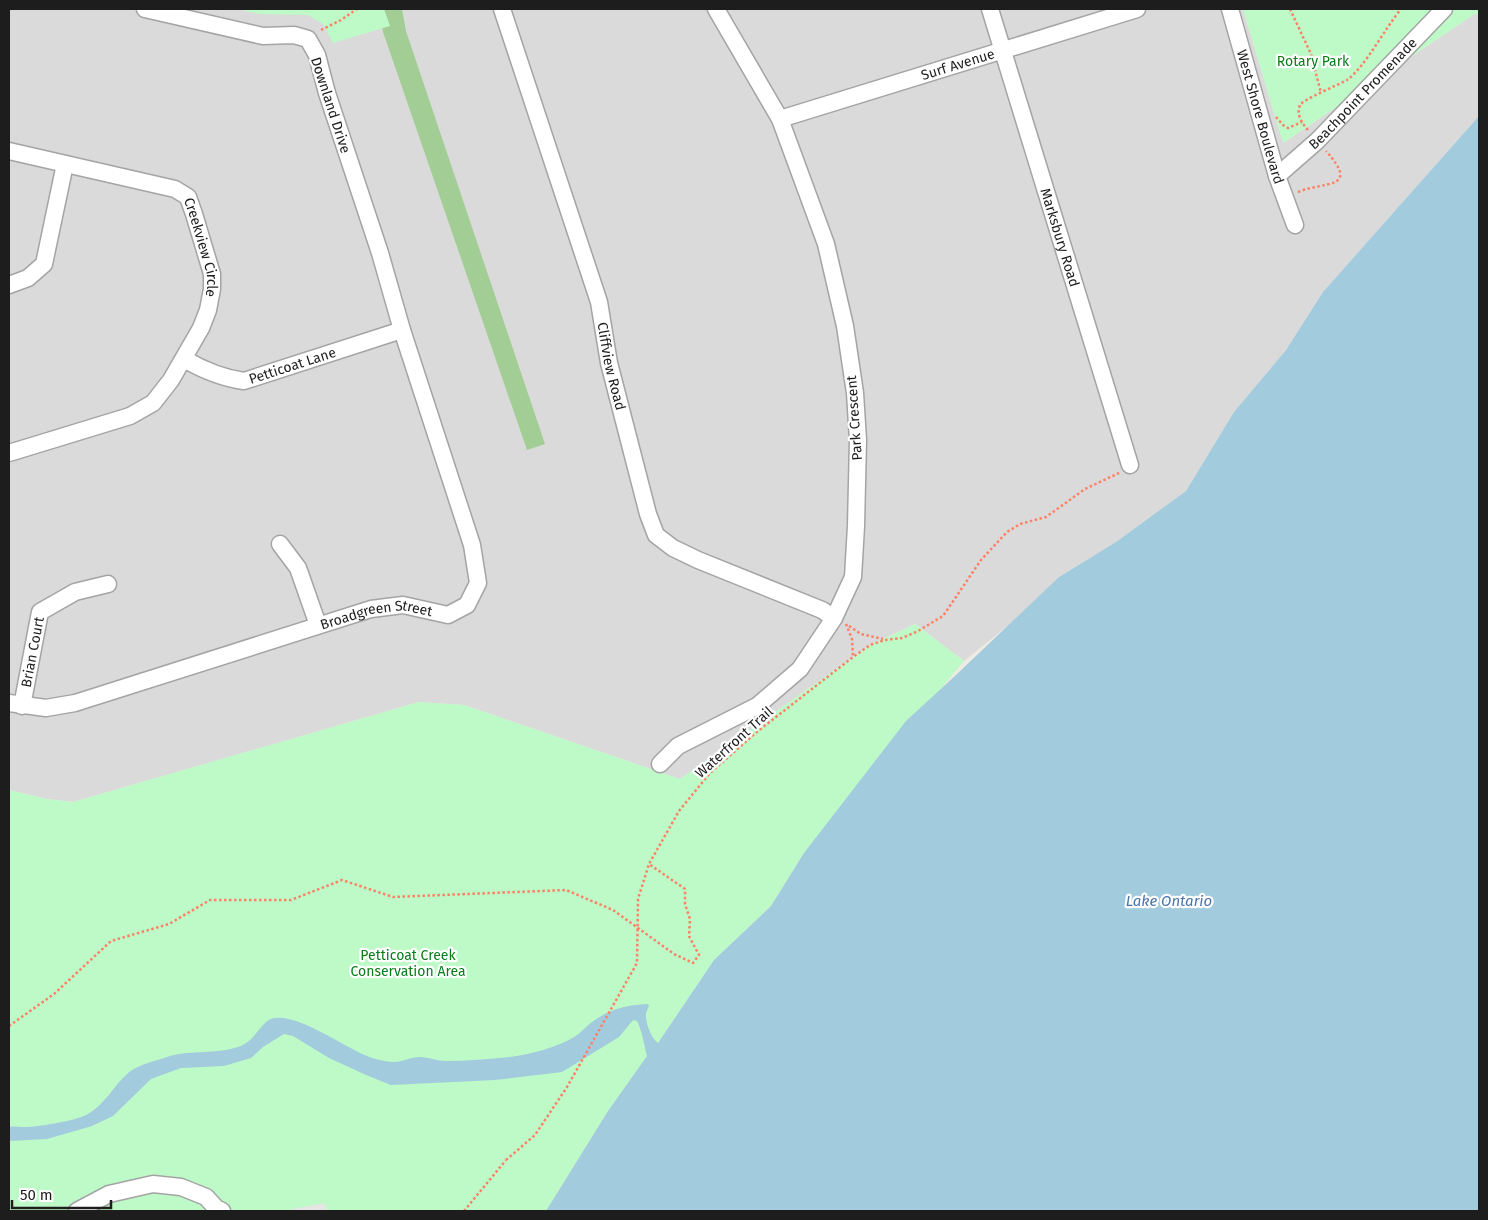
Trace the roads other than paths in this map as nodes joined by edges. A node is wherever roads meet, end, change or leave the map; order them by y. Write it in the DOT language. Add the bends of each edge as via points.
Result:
graph roads {
  1 [pos="145,9"];
  2 [pos="502,9"];
  3 [pos="716,9"];
  4 [pos="990,9"];
  5 [pos="1137,9"];
  6 [pos="1230,9"];
  7 [pos="1444,9"];
  8 [pos="1002,49"];
  9 [pos="780,119"];
  10 [pos="9,151"];
  11 [pos="65,164"];
  12 [pos="1278,176"];
  13 [pos="1295,225"];
  14 [pos="9,285"];
  15 [pos="402,330"];
  16 [pos="184,359"];
  17 [pos="9,453"];
  18 [pos="1130,465"];
  19 [pos="280,544"];
  20 [pos="108,584"];
  21 [pos="841,622"];
  22 [pos="318,625"];
  23 [pos="16,704"];
  24 [pos="660,764"];
  25 [pos="77,1211"];
  26 [pos="222,1211"];
  1 -- 15 [label="street, Downland Drive" via="263,36 294,35 308,39 317,55"];
  2 -- 21 [label="street, Cliffview Road" via="599,302 611,372 656,535 672,548 822,610"];
  3 -- 9 [label="street, Park Crescent"];
  4 -- 8 [label="street, Marksbury Road"];
  5 -- 8 [label="street, Surf Avenue"];
  6 -- 12 [label="street, West Shore Boulevard"];
  7 -- 12 [label="street, Beachpoint Promenade" via="1318,141"];
  8 -- 9 [label="street, Surf Avenue"];
  8 -- 18 [label="street, Marksbury Road"];
  9 -- 21 [label="street, Park Crescent" via="826,244 845,326 855,393 858,440 853,577"];
  10 -- 11 [label="street, Creekview Circle"];
  11 -- 14 [label="street" via="44,264 28,278"];
  11 -- 16 [label="street, Creekview Circle" via="175,189 188,197 212,274 212,289 204,319"];
  12 -- 13 [label="street, West Shore Boulevard"];
  15 -- 16 [label="street, Petticoat Lane" via="244,381 228,379"];
  15 -- 22 [label="street, Broadgreen Street" via="472,545 478,583 468,605 448,615 403,605 371,609"];
  16 -- 17 [label="street, Creekview Circle" via="153,403 130,416"];
  19 -- 22 [label="street" via="298,568"];
  20 -- 23 [label="street, Brian Court" via="75,592 40,612"];
  21 -- 24 [label="street, Park Crescent" via="800,669 757,706 678,746"];
  22 -- 23 [label="street, Broadgreen Street" via="75,703 46,708"];
  25 -- 26 [label="street" via="109,1194 153,1184 190,1190 206,1197"];
}
